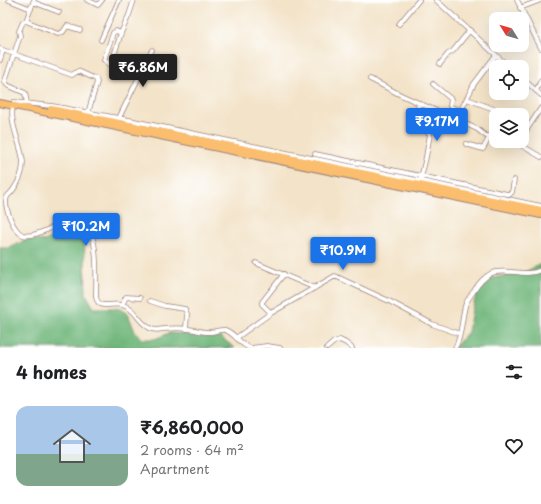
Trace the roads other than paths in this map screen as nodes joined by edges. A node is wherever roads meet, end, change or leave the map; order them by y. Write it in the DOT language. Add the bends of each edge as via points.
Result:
graph roads {
  1 [pos="9,0"];
  2 [pos="87,0"];
  3 [pos="102,0"];
  4 [pos="119,0"];
  5 [pos="134,0"];
  6 [pos="419,0"];
  7 [pos="436,0"];
  8 [pos="517,0"];
  9 [pos="541,0"];
  10 [pos="33,1"];
  11 [pos="520,8"];
  12 [pos="31,9"];
  13 [pos="59,12"];
  14 [pos="26,21"];
  15 [pos="399,24"];
  16 [pos="80,30"];
  17 [pos="470,30"];
  18 [pos="121,32"];
  19 [pos="101,40"];
  20 [pos="541,48"];
  21 [pos="2,50"];
  22 [pos="152,50"];
  23 [pos="14,54"];
  24 [pos="496,55"];
  25 [pos="0,60"];
  26 [pos="501,60"];
  27 [pos="440,64"];
  28 [pos="111,65"];
  29 [pos="117,69"];
  30 [pos="370,79"];
  31 [pos="541,80"];
  32 [pos="433,84"];
  33 [pos="529,84"];
  34 [pos="536,91"];
  35 [pos="541,95"];
  36 [pos="467,98"];
  37 [pos="0,99"];
  38 [pos="0,103"];
  39 [pos="27,103"];
  40 [pos="419,103"];
  41 [pos="14,104"];
  42 [pos="492,108"];
  43 [pos="541,108"];
  44 [pos="460,111"];
  45 [pos="88,113"];
  46 [pos="119,118"];
  47 [pos="456,120"];
  48 [pos="529,126"];
  49 [pos="489,136"];
  50 [pos="489,138"];
  51 [pos="466,144"];
  52 [pos="527,148"];
  53 [pos="315,154"];
  54 [pos="541,157"];
  55 [pos="421,178"];
  56 [pos="514,180"];
  57 [pos="541,206"];
  58 [pos="541,210"];
  59 [pos="541,214"];
  60 [pos="256,263"];
  61 [pos="541,270"];
  62 [pos="284,274"];
  63 [pos="315,288"];
  64 [pos="140,298"];
  65 [pos="150,301"];
  66 [pos="122,305"];
  67 [pos="270,313"];
  68 [pos="186,329"];
  69 [pos="460,334"];
  70 [pos="236,338"];
  71 [pos="250,348"];
  72 [pos="280,348"];
  73 [pos="327,348"];
  74 [pos="352,348"];
  75 [pos="455,348"];
  1 -- 12 [label="street"];
  2 -- 3 [label="street" via="98,5"];
  4 -- 19 [label="street"];
  5 -- 18 [label="street"];
  6 -- 15 [label="street"];
  7 -- 17 [label="street"];
  8 -- 11 [label="street"];
  9 -- 11 [label="street"];
  10 -- 12 [label="street"];
  10 -- 13 [label="street"];
  11 -- 20 [label="street"];
  12 -- 14 [label="street"];
  14 -- 16 [label="street" via="58,34 67,26"];
  14 -- 23 [label="street" via="19,31 20,36"];
  17 -- 24 [label="street"];
  17 -- 27 [label="street"];
  18 -- 28 [label="street"];
  18 -- 28 [label="street" via="114,32 104,60"];
  21 -- 23 [label="street"];
  21 -- 25 [label="street"];
  22 -- 46 [label="street"];
  23 -- 39 [label="street" via="5,83 25,93"];
  23 -- 45 [label="street" via="72,75 78,71 96,79"];
  24 -- 26 [label="street"];
  24 -- 36 [label="street" via="474,84"];
  28 -- 29 [label="street"];
  30 -- 40 [label="street"];
  31 -- 34 [label="street"];
  32 -- 44 [label="street" via="451,98 450,106"];
  33 -- 34 [label="street"];
  34 -- 35 [label="street"];
  36 -- 42 [label="street"];
  36 -- 44 [label="street"];
  37 -- 41 [label="highway"];
  38 -- 41 [label="highway"];
  39 -- 41 [label="street"];
  39 -- 45 [label="street"];
  40 -- 47 [label="street"];
  40 -- 55 [label="street" via="418,125 430,134"];
  41 -- 58 [label="highway"];
  41 -- 59 [label="highway"];
  41 -- 66 [label="street" via="12,120 20,147 22,167 18,182 7,197 6,204 15,228 21,234 27,235 72,220 83,221 90,230 93,241 98,303"];
  43 -- 48 [label="street"];
  44 -- 47 [label="street"];
  45 -- 46 [label="street"];
  46 -- 55 [label="street"];
  47 -- 49 [label="street"];
  50 -- 51 [label="street" via="483,149"];
  52 -- 54 [label="street"];
  53 -- 55 [label="street"];
  55 -- 56 [label="street" via="507,194 511,193"];
  55 -- 57 [label="street"];
  60 -- 62 [label="street"];
  61 -- 69 [label="street" via="530,273 497,272 486,278 466,303"];
  62 -- 63 [label="street"];
  62 -- 67 [label="street" via="262,302"];
  63 -- 67 [label="street"];
  63 -- 69 [label="street" via="333,277 338,277 424,321"];
  64 -- 66 [label="street" via="126,297"];
  65 -- 68 [label="street" via="185,309 188,314"];
  66 -- 68 [label="street" via="133,310 142,322 152,329"];
  67 -- 70 [label="street"];
  68 -- 70 [label="street" via="208,332 226,330"];
  69 -- 75 [label="street"];
  70 -- 71 [label="street"];
  71 -- 72 [label="street"];
  73 -- 74 [label="street" via="340,340"];
}
